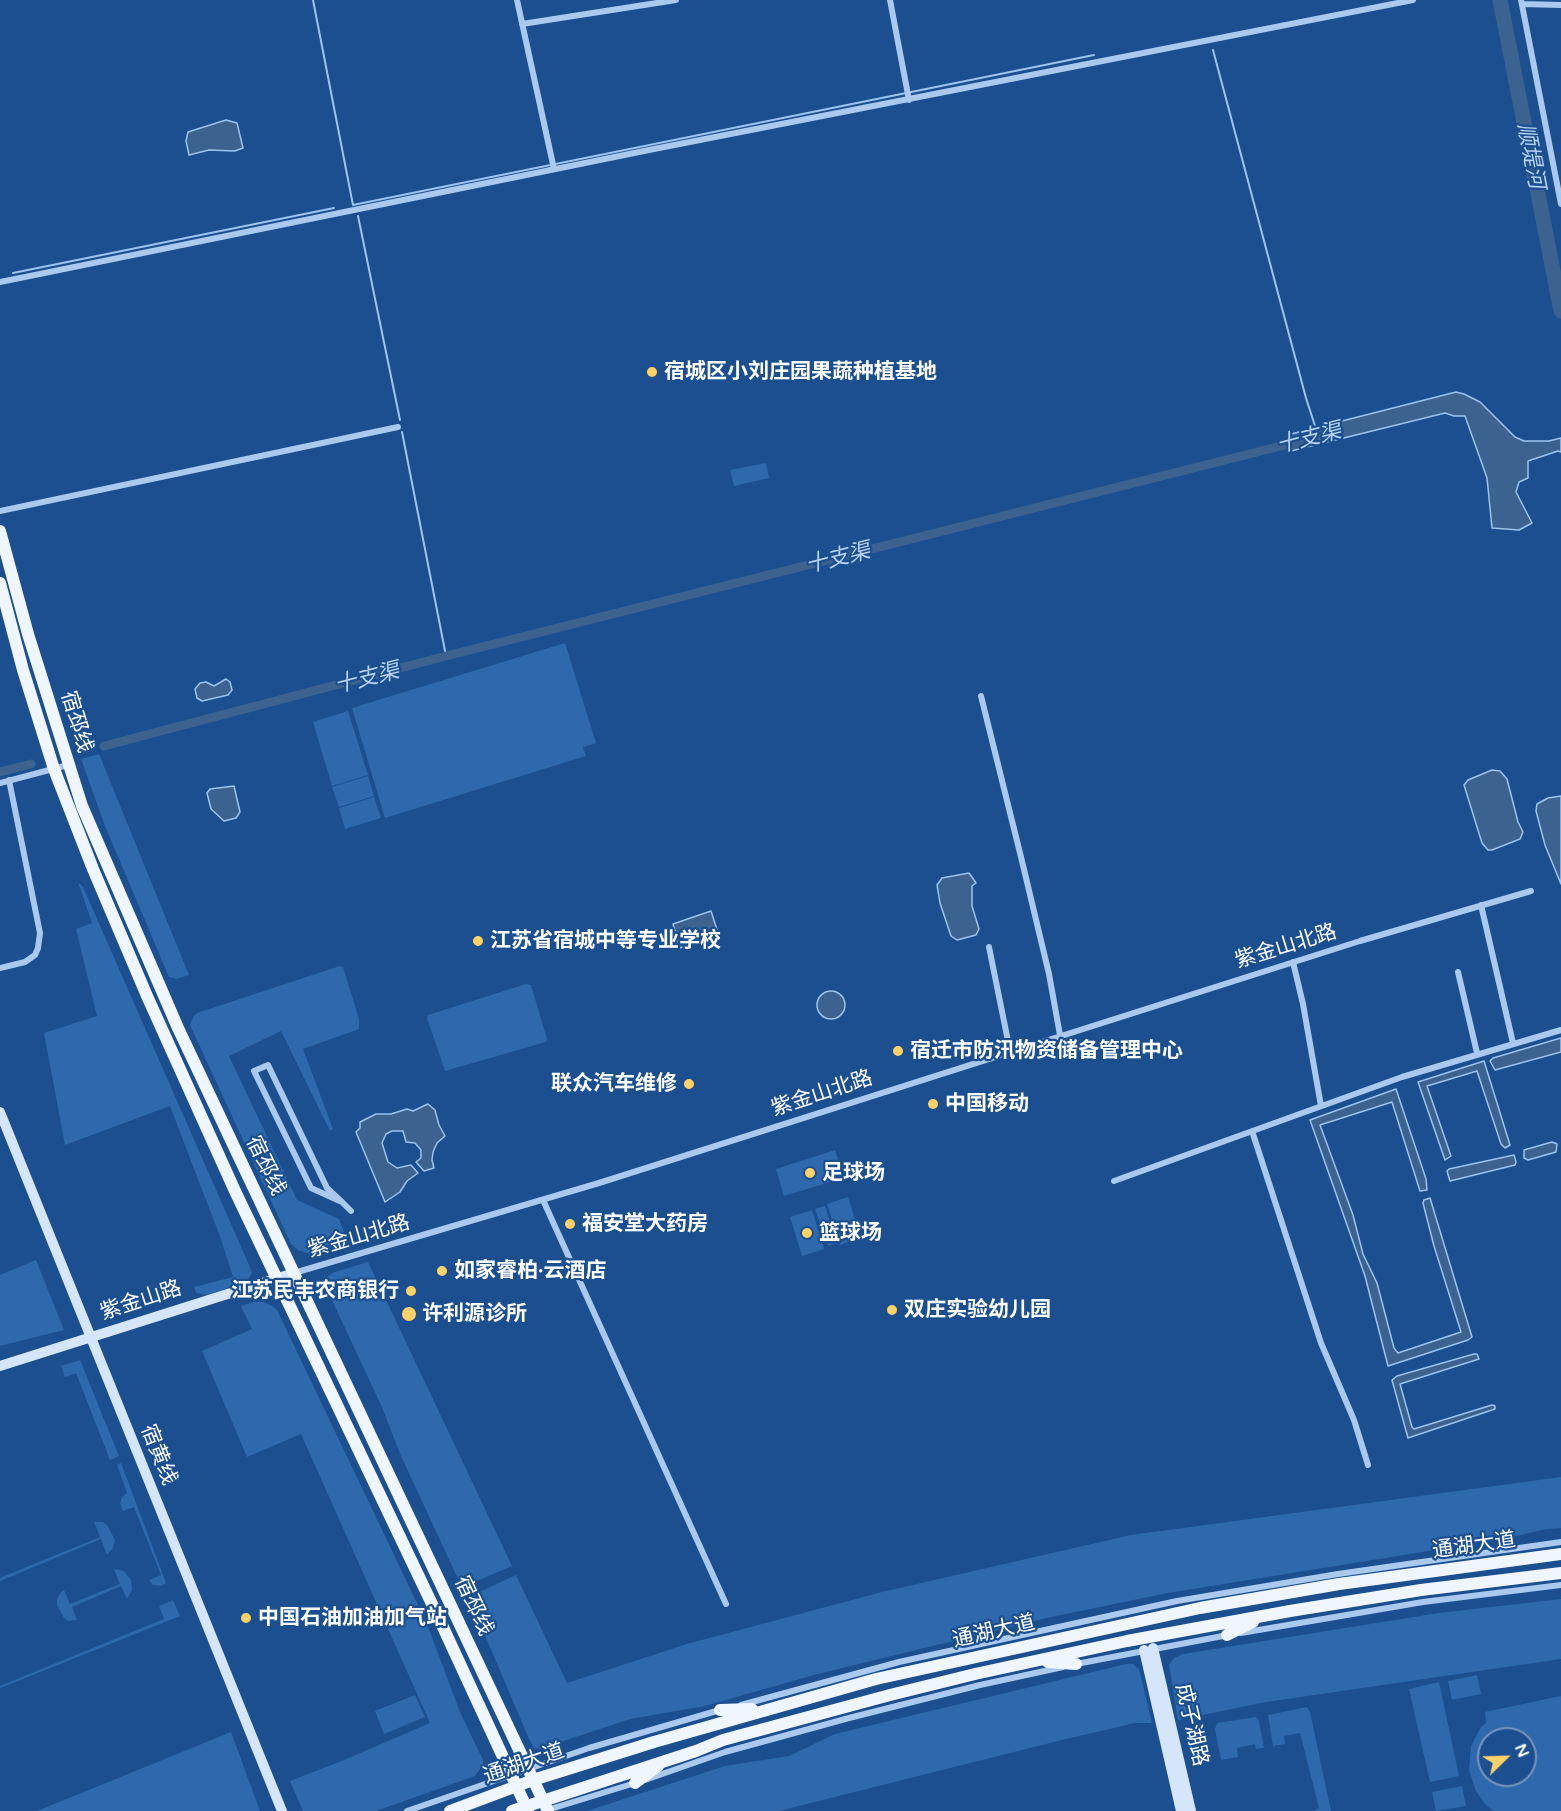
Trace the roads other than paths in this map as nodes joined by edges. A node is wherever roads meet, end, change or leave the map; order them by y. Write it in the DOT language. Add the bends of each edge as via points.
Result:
graph roads {
  1 [pos="517,0"];
  2 [pos="676,0"];
  3 [pos="890,0"];
  4 [pos="1413,0"];
  5 [pos="1521,2"];
  6 [pos="1561,5"];
  7 [pos="522,24"];
  8 [pos="908,98"];
  9 [pos="554,169"];
  10 [pos="1561,204"];
  11 [pos="0,282"];
  12 [pos="398,427"];
  13 [pos="0,511"];
  14 [pos="0,531"];
  15 [pos="0,583"];
  16 [pos="981,696"];
  17 [pos="69,765"];
  18 [pos="54,769"];
  19 [pos="9,780"];
  20 [pos="0,783"];
  21 [pos="1532,891"];
  22 [pos="1481,905"];
  23 [pos="989,947"];
  24 [pos="1293,962"];
  25 [pos="0,968"];
  26 [pos="1458,972"];
  27 [pos="1561,1030"];
  28 [pos="1060,1035"];
  29 [pos="1513,1043"];
  30 [pos="1010,1051"];
  31 [pos="1477,1053"];
  32 [pos="1321,1106"];
  33 [pos="0,1112"];
  34 [pos="1252,1131"];
  35 [pos="1114,1181"];
  36 [pos="543,1200"];
  37 [pos="342,1202"];
  38 [pos="351,1211"];
  39 [pos="294,1273"];
  40 [pos="278,1278"];
  41 [pos="90,1338"];
  42 [pos="0,1366"];
  43 [pos="1368,1465"];
  44 [pos="1561,1542"];
  45 [pos="1561,1554"];
  46 [pos="1561,1573"];
  47 [pos="1561,1586"];
  48 [pos="726,1604"];
  49 [pos="1269,1615"];
  50 [pos="1227,1635"];
  51 [pos="1148,1649"];
  52 [pos="1035,1660"];
  53 [pos="1076,1664"];
  54 [pos="774,1707"];
  55 [pos="720,1710"];
  56 [pos="667,1760"];
  57 [pos="511,1774"];
  58 [pos="530,1774"];
  59 [pos="635,1783"];
  60 [pos="516,1786"];
  61 [pos="546,1808"];
  62 [pos="527,1809"];
  63 [pos="282,1811"];
  64 [pos="407,1811"];
  65 [pos="450,1811"];
  66 [pos="512,1811"];
  67 [pos="1181,1811"];
  68 [pos="1191,1811"];
  1 -- 7 [label="street"];
  2 -- 7 [label="street"];
  3 -- 8 [label="street"];
  4 -- 8 [label="street"];
  5 -- 6 [label="street"];
  5 -- 10 [label="street"];
  7 -- 9 [label="street"];
  8 -- 9 [label="street"];
  9 -- 11 [label="street"];
  12 -- 13 [label="street"];
  14 -- 17 [label="main road, 宿邳线"];
  15 -- 18 [label="main road, 宿邳线"];
  16 -- 28 [label="street" via="1049,974"];
  17 -- 18 [label="street"];
  17 -- 39 [label="main road, 宿邳线" via="82,806 178,1028"];
  18 -- 19 [label="street"];
  18 -- 40 [label="main road, 宿邳线" via="147,996"];
  19 -- 20 [label="street"];
  19 -- 25 [label="street" via="40,933 35,955 25,962"];
  21 -- 22 [label="street, 紫金山北路"];
  22 -- 24 [label="street, 紫金山北路"];
  22 -- 29 [label="street"];
  23 -- 30 [label="street"];
  24 -- 28 [label="street, 紫金山北路"];
  24 -- 32 [label="street"];
  26 -- 31 [label="street"];
  27 -- 29 [label="street"];
  28 -- 30 [label="street, 紫金山北路"];
  29 -- 31 [label="street"];
  30 -- 36 [label="street, 紫金山北路"];
  31 -- 32 [label="street"];
  32 -- 34 [label="street"];
  33 -- 41 [label="main road, 宿黄线"];
  34 -- 35 [label="street"];
  34 -- 43 [label="street" via="1321,1343 1354,1420"];
  36 -- 39 [label="street, 紫金山北路"];
  36 -- 48 [label="street"];
  37 -- 37 [label="street" via="311,1188 254,1071 268,1065 327,1188"];
  37 -- 38 [label="street"];
  39 -- 40 [label="main road, 紫金山路"];
  39 -- 58 [label="main road, 宿邳线"];
  40 -- 41 [label="main road, 紫金山路"];
  40 -- 57 [label="main road, 宿邳线"];
  41 -- 42 [label="main road, 紫金山路"];
  41 -- 63 [label="main road, 宿黄线"];
  44 -- 55 [label="street" via="1177,1601 899,1662"];
  45 -- 54 [label="main road, 通湖大道" via="1339,1584 1200,1608 887,1677"];
  46 -- 49 [label="main road, 通湖大道" via="1421,1590"];
  47 -- 50 [label="street" via="1423,1602"];
  49 -- 50 [label="main road"];
  49 -- 52 [label="main road, 通湖大道"];
  50 -- 51 [label="street"];
  51 -- 53 [label="street"];
  51 -- 67 [label="main road, 成子湖路"];
  51 -- 68 [label="main road, 成子湖路"];
  52 -- 53 [label="main road"];
  52 -- 56 [label="main road, 通湖大道" via="723,1740"];
  53 -- 59 [label="street" via="849,1718 724,1752"];
  54 -- 55 [label="main road"];
  54 -- 58 [label="main road, 通湖大道"];
  55 -- 58 [label="street" via="599,1744"];
  56 -- 59 [label="main road"];
  56 -- 61 [label="main road, 通湖大道"];
  57 -- 58 [label="street"];
  57 -- 60 [label="main road, 宿邳线"];
  57 -- 64 [label="street"];
  58 -- 60 [label="main road, 通湖大道"];
  58 -- 61 [label="main road, 宿邳线"];
  59 -- 61 [label="street"];
  60 -- 62 [label="main road, 宿邳线"];
  60 -- 65 [label="main road, 通湖大道"];
  61 -- 62 [label="main road, 通湖大道"];
  62 -- 66 [label="main road, 通湖大道"];
}
